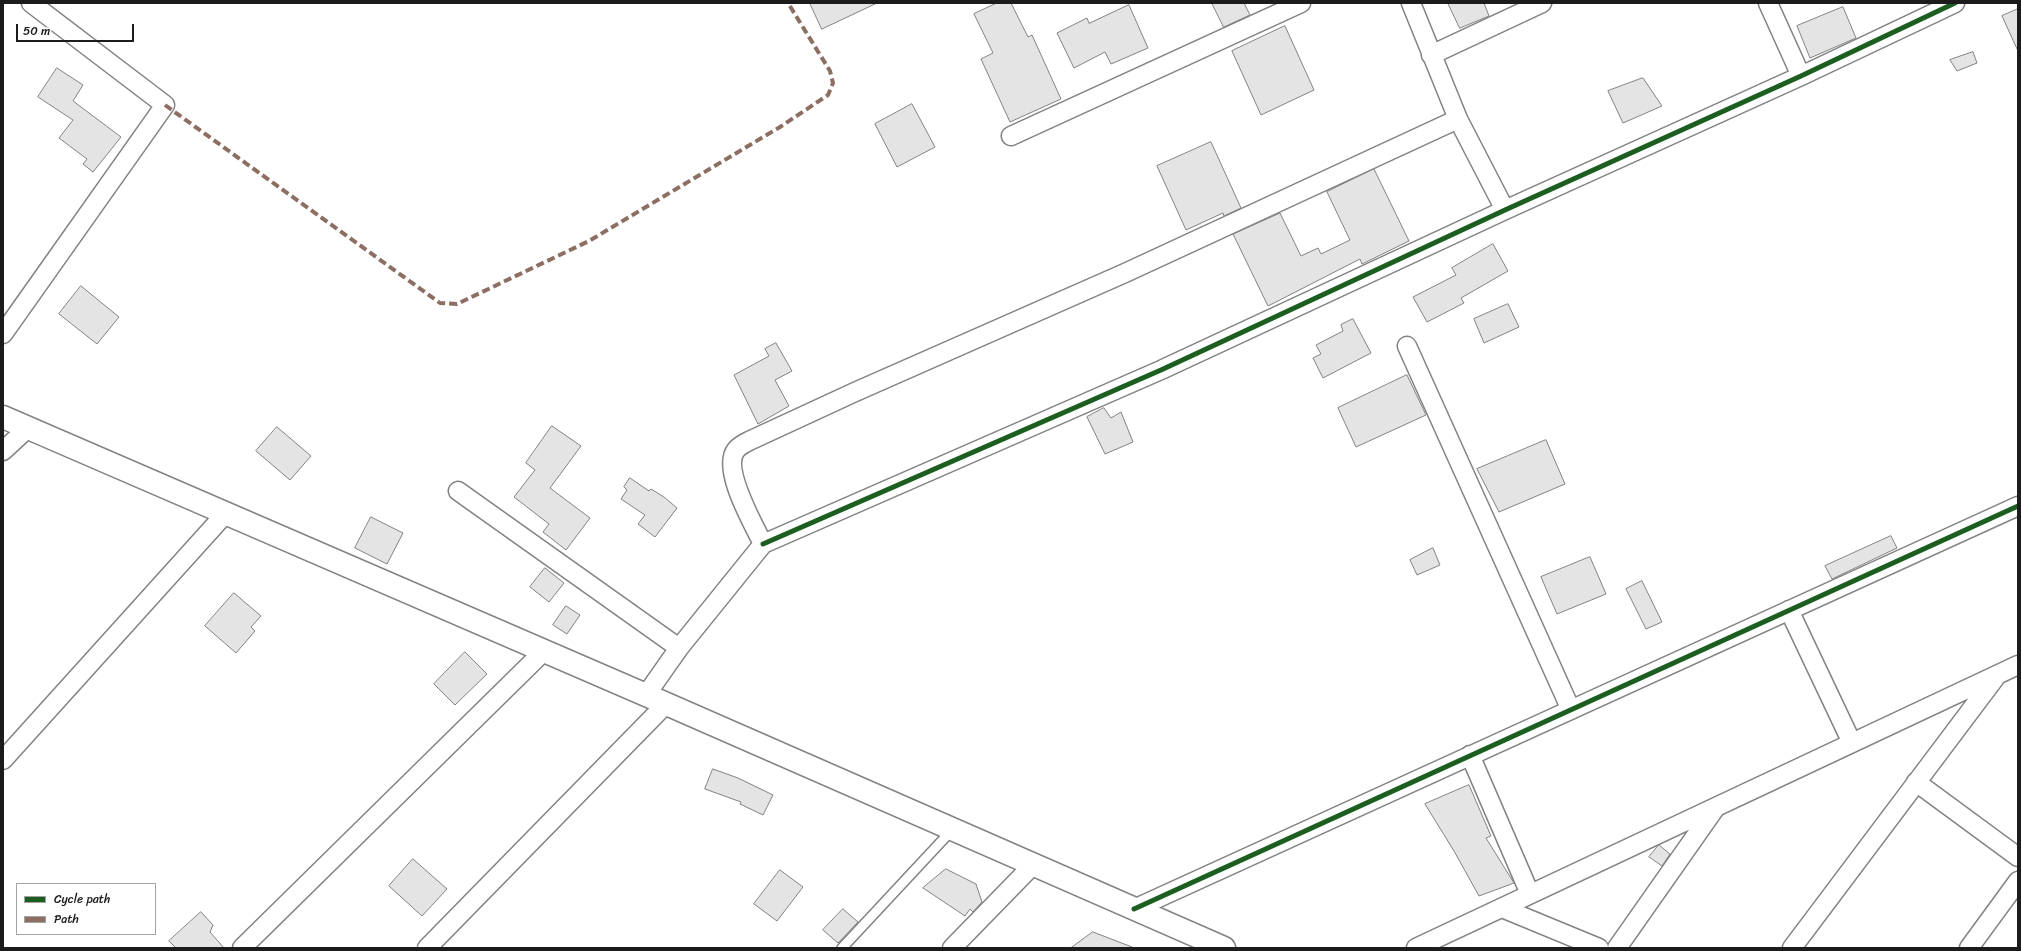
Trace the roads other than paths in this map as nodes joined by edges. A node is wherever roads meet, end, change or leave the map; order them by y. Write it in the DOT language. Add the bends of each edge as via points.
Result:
graph roads {
  1 [pos="31,3"];
  2 [pos="1301,3"];
  3 [pos="1411,3"];
  4 [pos="1542,3"];
  5 [pos="1768,3"];
  6 [pos="1955,3"];
  7 [pos="1431,55"];
  8 [pos="1801,76"];
  9 [pos="1458,119"];
  10 [pos="1011,136"];
  11 [pos="1505,210"];
  12 [pos="3,334"];
  13 [pos="1407,346"];
  14 [pos="3,417"];
  15 [pos="28,428"];
  16 [pos="3,451"];
  17 [pos="458,491"];
  18 [pos="2018,506"];
  19 [pos="226,513"];
  20 [pos="763,544"];
  21 [pos="1789,610"];
  22 [pos="679,648"];
  23 [pos="544,651"];
  24 [pos="2018,665"];
  25 [pos="1997,675"];
  26 [pos="646,695"];
  27 [pos="666,704"];
  28 [pos="1571,710"];
  29 [pos="1852,743"];
  30 [pos="1470,755"];
  31 [pos="3,760"];
  32 [pos="1916,782"];
  33 [pos="1717,807"];
  34 [pos="952,830"];
  35 [pos="2018,857"];
  36 [pos="1033,865"];
  37 [pos="2018,881"];
  38 [pos="1530,894"];
  39 [pos="1502,908"];
  40 [pos="1134,909"];
  41 [pos="242,948"];
  42 [pos="427,948"];
  43 [pos="842,948"];
  44 [pos="952,948"];
  45 [pos="1224,948"];
  46 [pos="1416,948"];
  47 [pos="1599,948"];
  48 [pos="1617,948"];
  49 [pos="1792,948"];
  50 [pos="1969,948"];
  1 -- 12 [label="street" via="165,105"];
  2 -- 10 [label="street"];
  3 -- 7 [label="street"];
  4 -- 7 [label="street"];
  5 -- 8 [label="street"];
  6 -- 8 [label="street"];
  7 -- 9 [label="street"];
  8 -- 11 [label="street"];
  9 -- 11 [label="street"];
  9 -- 20 [label="street" via="1125,273 749,441 736,450 731,462 738,492"];
  11 -- 20 [label="street" via="1161,370"];
  13 -- 28 [label="street"];
  14 -- 15 [label="main road"];
  15 -- 16 [label="street"];
  15 -- 19 [label="main road"];
  17 -- 22 [label="street"];
  18 -- 21 [label="street"];
  19 -- 23 [label="main road"];
  19 -- 31 [label="street"];
  20 -- 22 [label="street"];
  21 -- 28 [label="street"];
  21 -- 29 [label="street"];
  22 -- 26 [label="street"];
  23 -- 26 [label="main road"];
  23 -- 41 [label="street"];
  24 -- 25 [label="street"];
  25 -- 29 [label="street"];
  25 -- 32 [label="street"];
  26 -- 27 [label="main road"];
  27 -- 34 [label="main road"];
  27 -- 42 [label="street"];
  28 -- 30 [label="street"];
  29 -- 33 [label="street"];
  30 -- 38 [label="street"];
  30 -- 40 [label="street"];
  32 -- 35 [label="street"];
  32 -- 49 [label="street"];
  33 -- 38 [label="street"];
  33 -- 48 [label="street"];
  34 -- 36 [label="main road"];
  34 -- 43 [label="lane"];
  36 -- 40 [label="main road"];
  36 -- 44 [label="street"];
  37 -- 50 [label="street"];
  38 -- 39 [label="street"];
  39 -- 46 [label="street"];
  39 -- 47 [label="street"];
  40 -- 45 [label="main road"];
}
